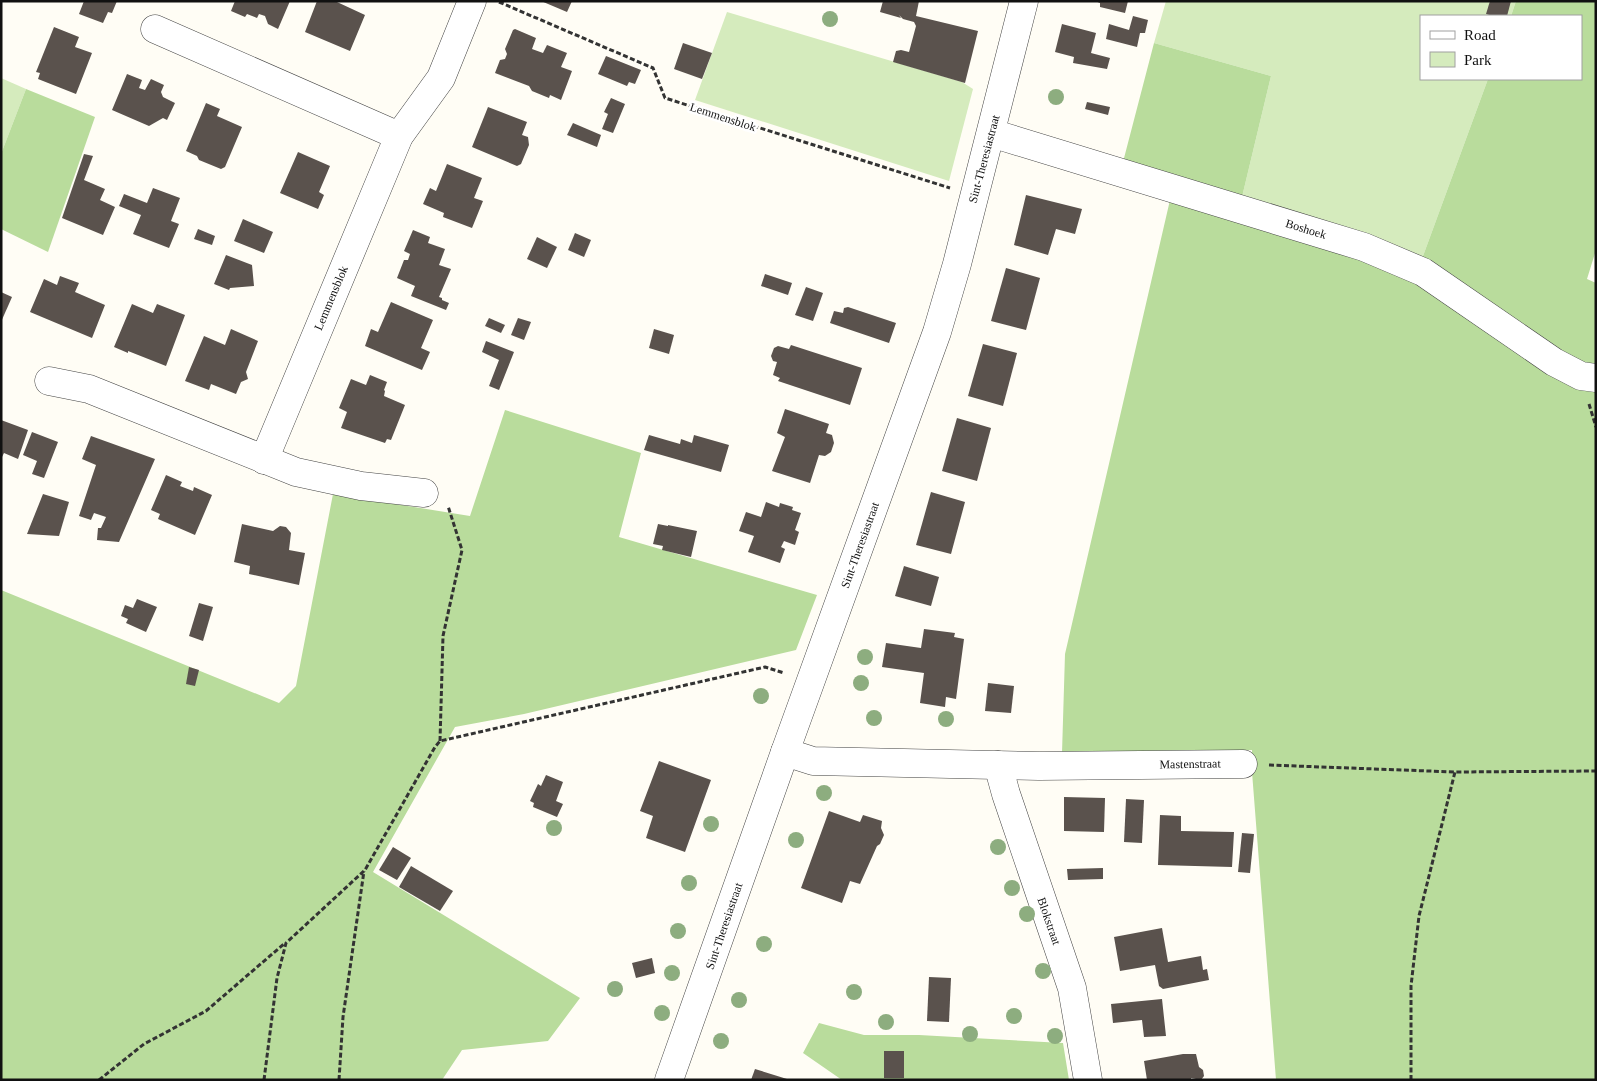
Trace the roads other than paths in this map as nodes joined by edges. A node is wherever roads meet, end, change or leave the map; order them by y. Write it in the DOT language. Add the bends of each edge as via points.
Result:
graph roads {
  1 [pos="472,1"];
  2 [pos="1024,1"];
  3 [pos="155,29"];
  4 [pos="991,133"];
  5 [pos="399,136"];
  6 [pos="1596,378"];
  7 [pos="50,381"];
  8 [pos="264,460"];
  9 [pos="424,493"];
  10 [pos="785,752"];
  11 [pos="1243,764"];
  12 [pos="998,765"];
  13 [pos="669,1080"];
  14 [pos="1088,1080"];
  1 -- 5 [label="street, Lemmensblok" via="441,78"];
  2 -- 4 [label="street, Sint-Theresiastraat"];
  3 -- 5 [label="street"];
  4 -- 6 [label="street, Boshoek" via="1364,247 1423,272 1554,362 1581,376"];
  4 -- 10 [label="street, Sint-Theresiastraat" via="937,332"];
  5 -- 8 [label="street, Lemmensblok"];
  7 -- 8 [label="street" via="89,389"];
  8 -- 9 [label="street" via="296,472 361,486"];
  10 -- 12 [label="street, Mastenstraat" via="813,760"];
  10 -- 13 [label="street, Sint-Theresiastraat"];
  11 -- 12 [label="street, Mastenstraat"];
  12 -- 14 [label="street, Blokstraat" via="1072,988"];
}
